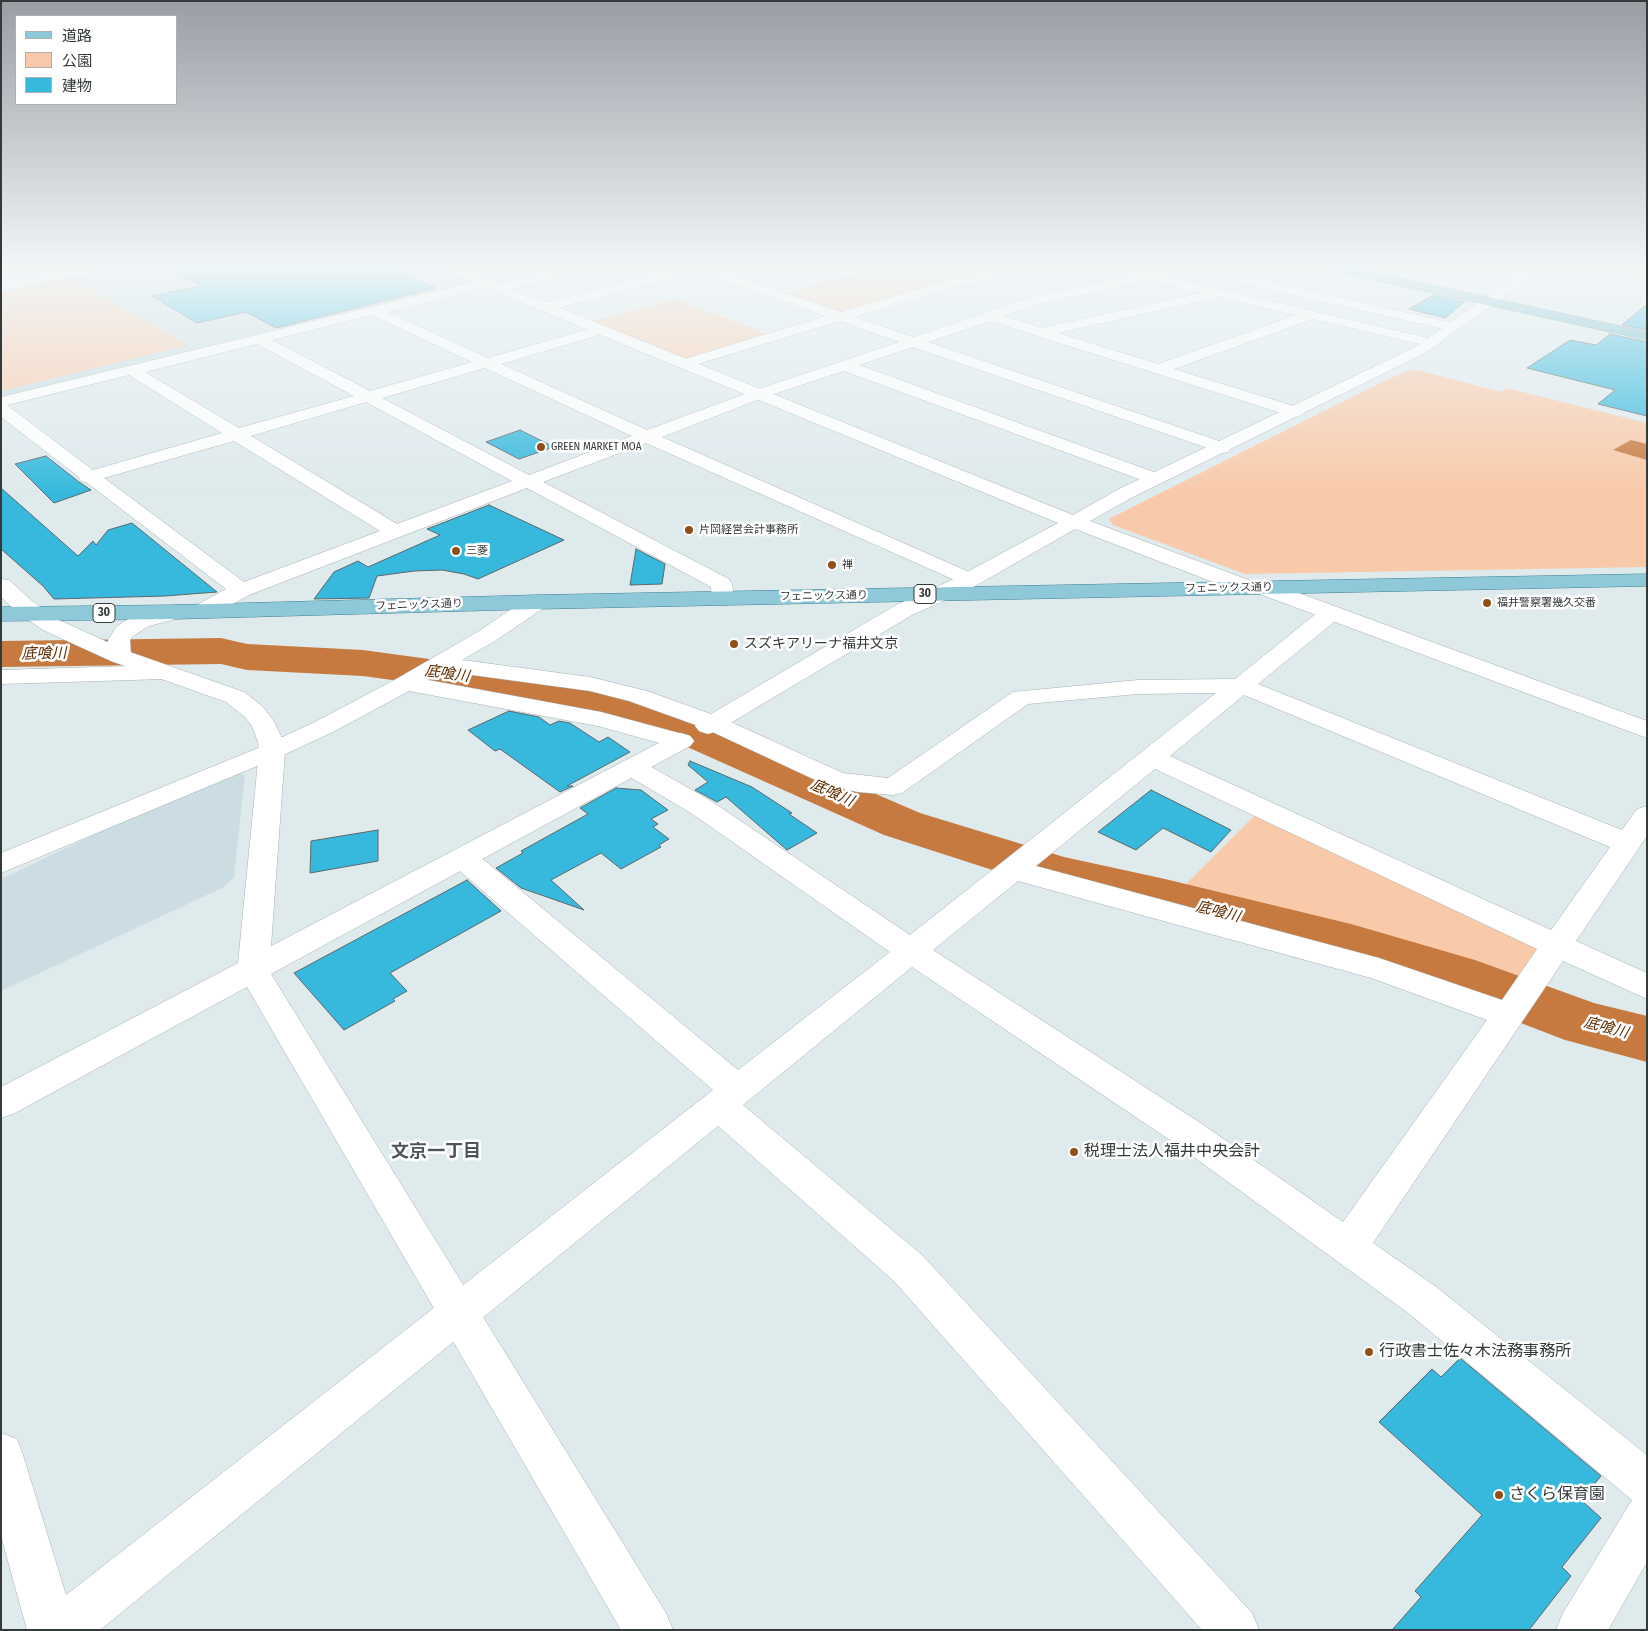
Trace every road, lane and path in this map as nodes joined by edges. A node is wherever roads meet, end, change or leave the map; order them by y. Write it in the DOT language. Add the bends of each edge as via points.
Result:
graph roads {
  1 [pos="245,342"];
  2 [pos="264,342"];
  3 [pos="443,342"];
  4 [pos="560,342"];
  5 [pos="631,342"];
  6 [pos="759,342"];
  7 [pos="910,342"];
  8 [pos="916,342"];
  9 [pos="1070,342"];
  10 [pos="1235,342"];
  11 [pos="1428,342"];
  12 [pos="1432,343"];
  13 [pos="488,363"];
  14 [pos="686,364"];
  15 [pos="843,365"];
  16 [pos="131,370"];
  17 [pos="1157,370"];
  18 [pos="759,394"];
  19 [pos="368,397"];
  20 [pos="1,402"];
  21 [pos="1,409"];
  22 [pos="1294,412"];
  23 [pos="236,434"];
  24 [pos="646,436"];
  25 [pos="1222,448"];
  26 [pos="88,477"];
  27 [pos="1155,479"];
  28 [pos="527,482"];
  29 [pos="1074,522"];
  30 [pos="394,531"];
  31 [pos="968,580"];
  32 [pos="1647,580"];
  33 [pos="1,585"];
  34 [pos="1256,588"];
  35 [pos="241,590"];
  36 [pos="937,594"];
  37 [pos="723,598"];
  38 [pos="537,602"];
  39 [pos="175,612"];
  40 [pos="203,612"];
  41 [pos="33,613"];
  42 [pos="1331,613"];
  43 [pos="1,614"];
  44 [pos="120,647"];
  45 [pos="440,664"];
  46 [pos="160,671"];
  47 [pos="1,677"];
  48 [pos="406,683"];
  49 [pos="1242,686"];
  50 [pos="711,725"];
  51 [pos="1647,730"];
  52 [pos="272,751"];
  53 [pos="1152,758"];
  54 [pos="632,767"];
  55 [pos="1647,815"];
  56 [pos="1627,843"];
  57 [pos="463,858"];
  58 [pos="1,864"];
  59 [pos="1013,870"];
  60 [pos="1557,945"];
  61 [pos="911,951"];
  62 [pos="253,971"];
  63 [pos="1647,987"];
  64 [pos="1515,1006"];
  65 [pos="727,1098"];
  66 [pos="1,1104"];
  67 [pos="1348,1247"];
  68 [pos="458,1312"];
  69 [pos="1,1455"];
  70 [pos="1647,1484"];
  71 [pos="1647,1517"];
  72 [pos="52,1630"];
  73 [pos="61,1630"];
  74 [pos="649,1630"];
  75 [pos="1236,1630"];
  76 [pos="1580,1630"];
  1 -- 16 [label="street"];
  2 -- 19 [label="street"];
  3 -- 13 [label="street"];
  4 -- 13 [label="street"];
  5 -- 14 [label="street"];
  6 -- 14 [label="street"];
  7 -- 15 [label="street"];
  8 -- 25 [label="street"];
  9 -- 17 [label="street"];
  10 -- 17 [label="street"];
  11 -- 12 [label="street"];
  12 -- 22 [label="street"];
  13 -- 19 [label="street"];
  13 -- 24 [label="street"];
  14 -- 18 [label="street"];
  15 -- 18 [label="street"];
  15 -- 27 [label="street"];
  16 -- 20 [label="street"];
  16 -- 23 [label="street"];
  17 -- 22 [label="street"];
  18 -- 24 [label="street"];
  18 -- 29 [label="street"];
  19 -- 23 [label="street"];
  19 -- 28 [label="street"];
  21 -- 26 [label="street"];
  22 -- 25 [label="street"];
  23 -- 26 [label="street"];
  23 -- 30 [label="street"];
  24 -- 28 [label="street"];
  24 -- 31 [label="street"];
  25 -- 27 [label="street"];
  26 -- 35 [label="street"];
  27 -- 29 [label="street"];
  28 -- 30 [label="street"];
  28 -- 37 [label="street" via="721,584"];
  29 -- 31 [label="street"];
  29 -- 34 [label="street"];
  30 -- 35 [label="street"];
  31 -- 36 [label="street"];
  32 -- 34 [label="main road, フェニックス通り / 30"];
  33 -- 41 [label="street"];
  34 -- 36 [label="main road, フェニックス通り / 30"];
  34 -- 42 [label="street"];
  35 -- 40 [label="street"];
  36 -- 37 [label="main road, フェニックス通り / 30"];
  36 -- 50 [label="street" via="904,610"];
  37 -- 38 [label="main road, フェニックス通り / 30"];
  38 -- 40 [label="main road, フェニックス通り / 30"];
  38 -- 45 [label="street"];
  39 -- 40 [label="main road, フェニックス通り / 30"];
  39 -- 41 [label="main road, フェニックス通り / 30"];
  39 -- 44 [label="street" via="141,621 128,629"];
  41 -- 43 [label="main road, フェニックス通り / 30"];
  41 -- 44 [label="street" via="77,638"];
  42 -- 49 [label="street"];
  42 -- 51 [label="street"];
  44 -- 46 [label="street"];
  45 -- 48 [label="street"];
  45 -- 50 [label="street" via="590,684 638,696"];
  46 -- 47 [label="street"];
  46 -- 52 [label="street" via="223,692 244,703 264,725"];
  48 -- 52 [label="street"];
  48 -- 54 [label="street" via="601,719 681,741"];
  49 -- 50 [label="street" via="1138,687 1022,697 893,787 836,779"];
  49 -- 53 [label="street"];
  49 -- 56 [label="street"];
  52 -- 58 [label="street"];
  52 -- 62 [label="street"];
  53 -- 59 [label="street"];
  53 -- 60 [label="street"];
  54 -- 57 [label="street"];
  54 -- 61 [label="street" via="701,807"];
  55 -- 56 [label="street"];
  56 -- 60 [label="street"];
  57 -- 62 [label="street"];
  57 -- 65 [label="street"];
  59 -- 61 [label="street"];
  59 -- 64 [label="street"];
  60 -- 63 [label="street"];
  60 -- 64 [label="street"];
  61 -- 65 [label="street"];
  61 -- 67 [label="street" via="1189,1134"];
  62 -- 66 [label="street"];
  62 -- 68 [label="street"];
  64 -- 67 [label="street"];
  65 -- 68 [label="street"];
  65 -- 75 [label="street" via="908,1268"];
  67 -- 70 [label="street" via="1421,1299"];
  68 -- 73 [label="street"];
  68 -- 74 [label="street"];
  69 -- 72 [label="street"];
  71 -- 76 [label="street"];
}
